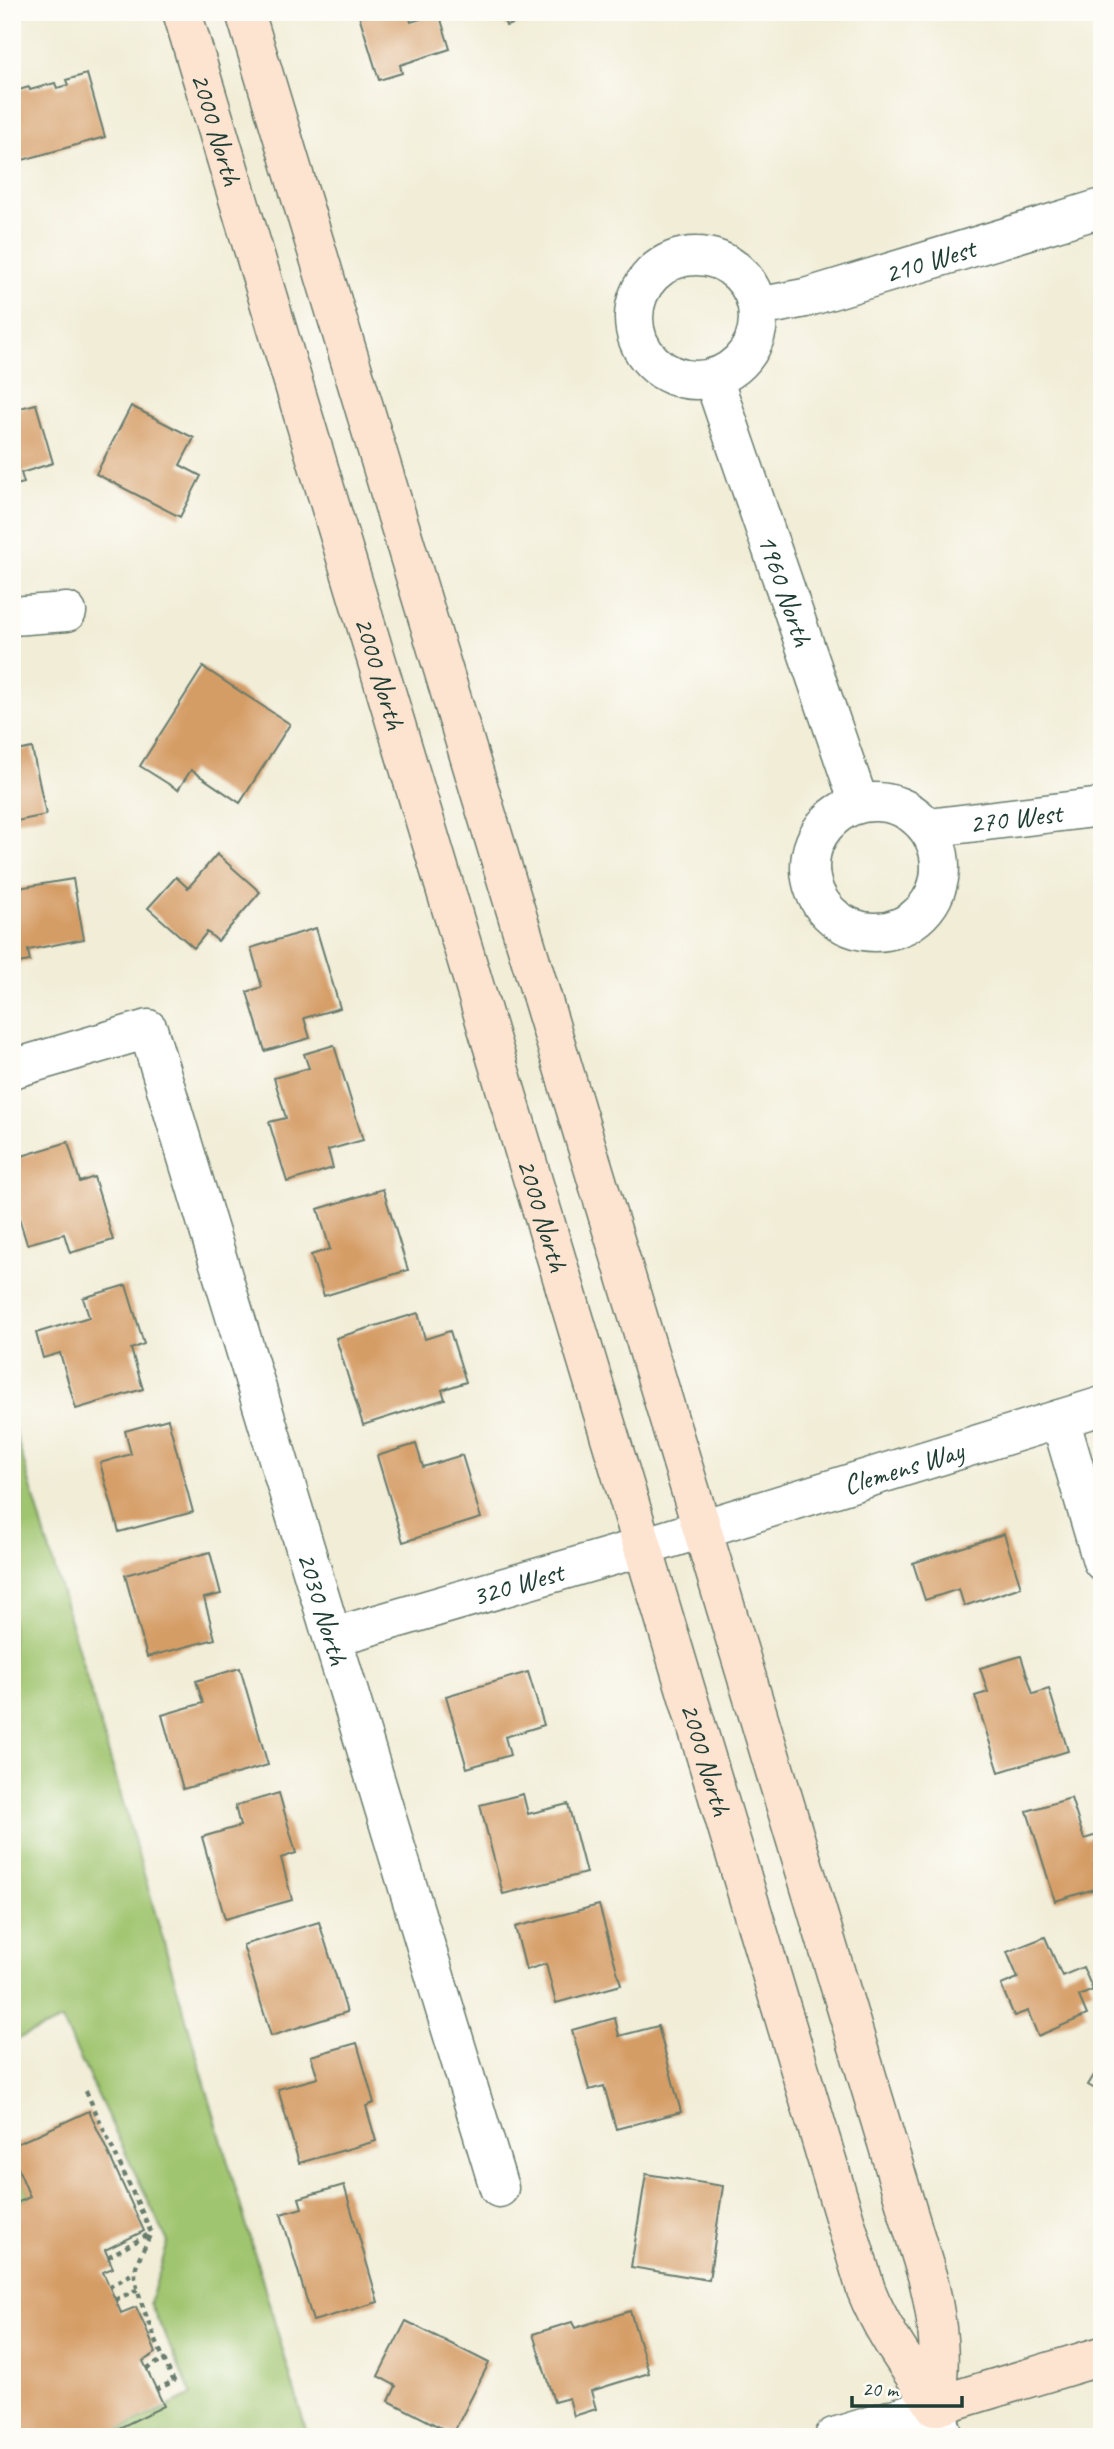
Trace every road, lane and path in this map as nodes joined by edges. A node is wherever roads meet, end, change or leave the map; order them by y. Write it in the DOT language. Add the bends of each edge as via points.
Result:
graph roads {
  1 [pos="182,12"];
  2 [pos="246,12"];
  3 [pos="1102,208"];
  4 [pos="758,307"];
  5 [pos="713,378"];
  6 [pos="67,612"];
  7 [pos="12,616"];
  8 [pos="859,803"];
  9 [pos="1102,807"];
  10 [pos="928,828"];
  11 [pos="12,1069"];
  12 [pos="1102,1406"];
  13 [pos="1060,1419"];
  14 [pos="703,1529"];
  15 [pos="643,1547"];
  16 [pos="1102,1561"];
  17 [pos="333,1637"];
  18 [pos="86,2091"];
  19 [pos="499,2188"];
  20 [pos="151,2232"];
  21 [pos="108,2258"];
  22 [pos="135,2272"];
  23 [pos="109,2287"];
  24 [pos="138,2289"];
  25 [pos="115,2300"];
  26 [pos="1102,2356"];
  27 [pos="164,2359"];
  28 [pos="146,2369"];
  29 [pos="156,2390"];
  30 [pos="940,2421"];
  31 [pos="834,2437"];
  1 -- 15 [label="street, 2000 North"];
  2 -- 14 [label="street"];
  3 -- 4 [label="street, 210 West" via="804,298"];
  4 -- 5 [label="street" via="758,326 743,359"];
  4 -- 5 [label="street" via="739,273 704,256 665,264 639,293 636,333 656,366 674,376"];
  5 -- 8 [label="street, 1960 North"];
  6 -- 7 [label="street"];
  8 -- 10 [label="street" via="898,805"];
  8 -- 10 [label="street" via="824,825 809,863 811,884 820,903 853,929 873,933 894,930 913,921 928,906 941,867 938,846"];
  9 -- 10 [label="street, 270 West"];
  11 -- 17 [label="street, 2030 North" via="148,1029"];
  12 -- 13 [label="street, Clemens Way"];
  13 -- 14 [label="street, Clemens Way"];
  13 -- 16 [label="street"];
  14 -- 15 [label="street, 320 West"];
  14 -- 30 [label="street" via="928,2279 939,2345"];
  15 -- 17 [label="street, 320 West"];
  15 -- 30 [label="street, 2000 North" via="866,2290 877,2318"];
  17 -- 19 [label="street, 2030 North"];
  18 -- 20 [label="path"];
  20 -- 21 [label="path"];
  20 -- 22 [label="path"];
  22 -- 23 [label="path"];
  22 -- 24 [label="path"];
  24 -- 25 [label="path"];
  24 -- 27 [label="path" via="147,2324"];
  26 -- 30 [label="street"];
  27 -- 28 [label="path"];
  27 -- 29 [label="path" via="174,2381"];
  30 -- 31 [label="street"];
}
